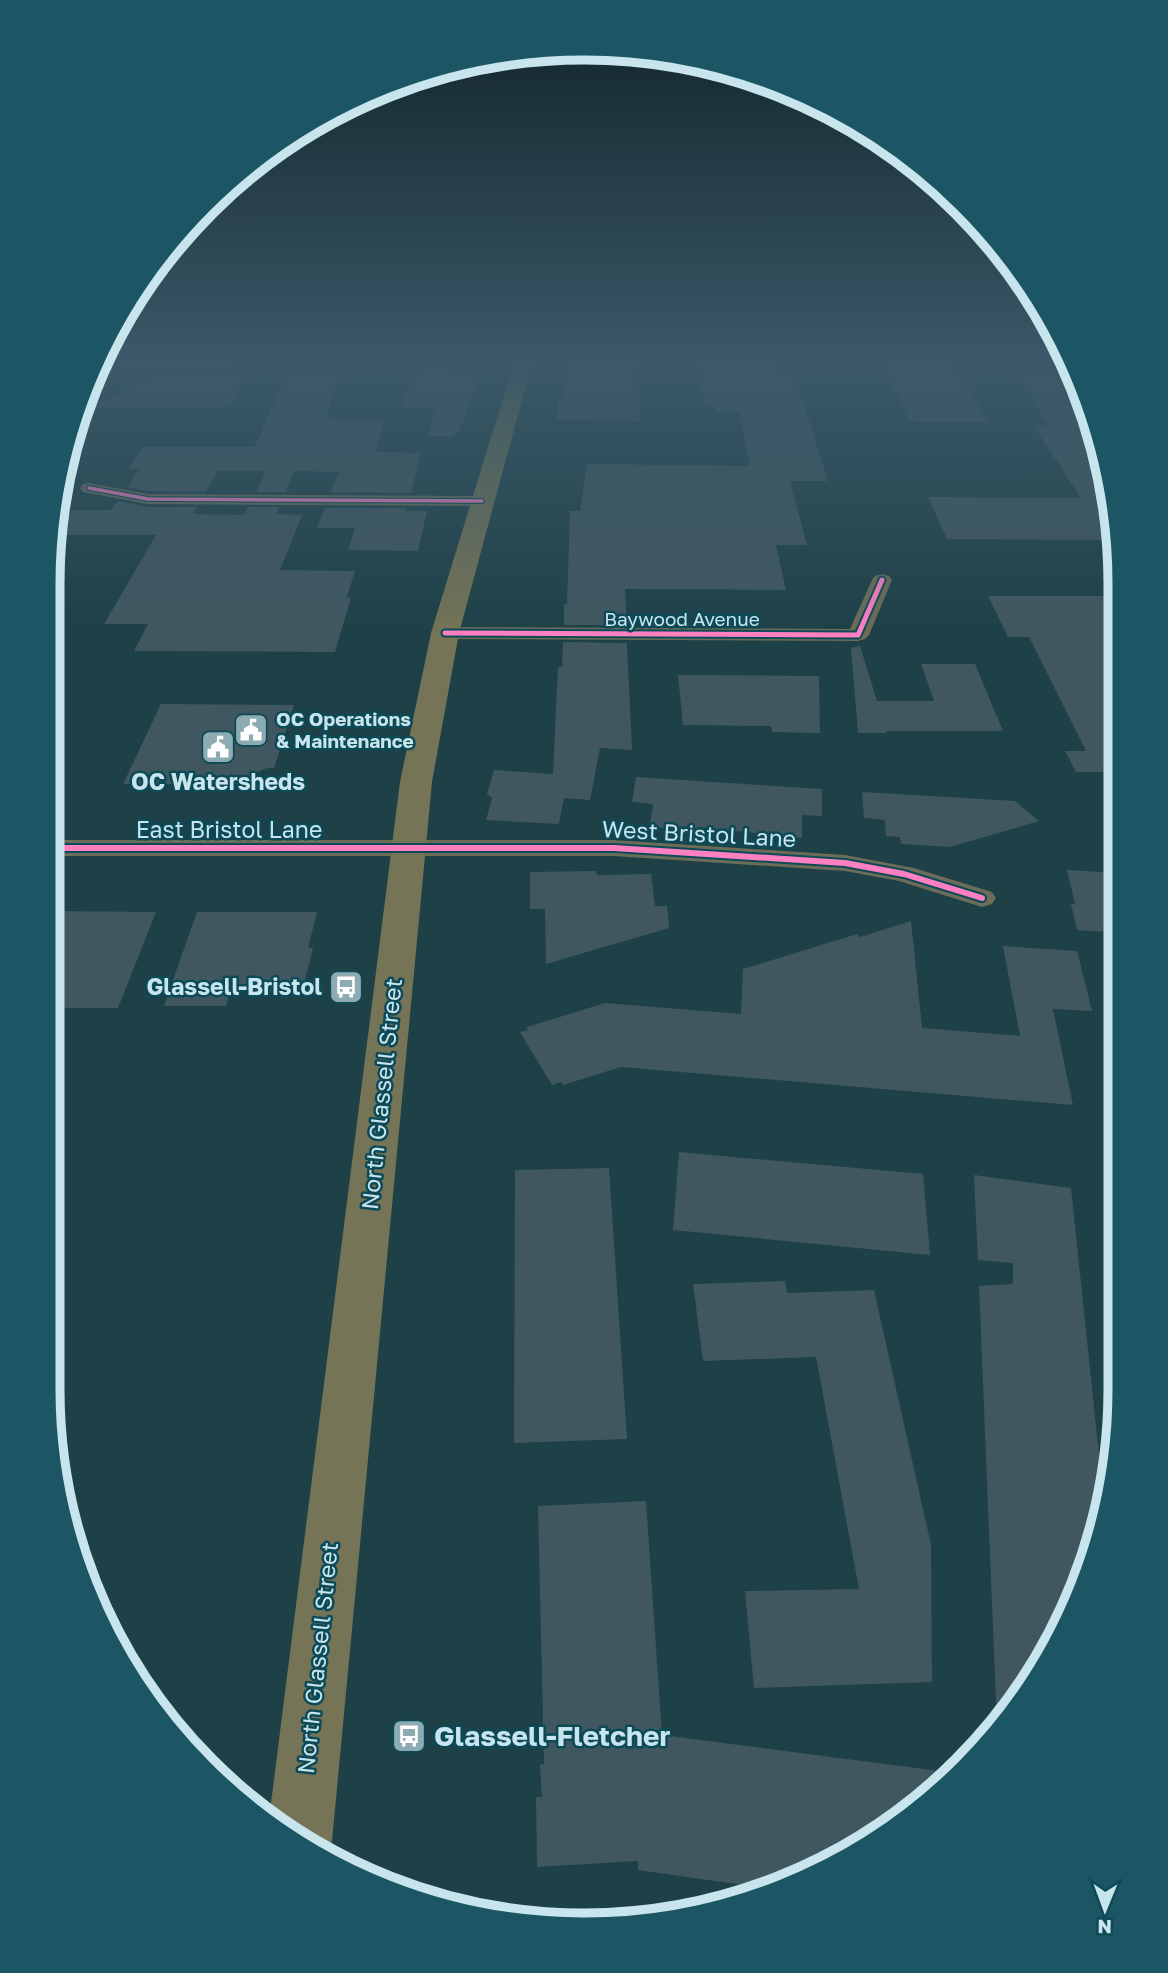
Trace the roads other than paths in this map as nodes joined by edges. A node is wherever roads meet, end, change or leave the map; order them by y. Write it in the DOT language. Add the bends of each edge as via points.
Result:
graph roads {
  1 [pos="497,451"];
  2 [pos="89,488"];
  3 [pos="482,501"];
  4 [pos="882,580"];
  5 [pos="444,633"];
  6 [pos="60,848"];
  7 [pos="409,850"];
  8 [pos="982,898"];
  9 [pos="300,1830"];
  1 -- 3 [label="main road, North Glassell Street"];
  2 -- 3 [label="street" via="148,499"];
  3 -- 5 [label="main road, North Glassell Street"];
  4 -- 5 [label="street, Baywood Avenue" via="858,635"];
  5 -- 7 [label="main road, North Glassell Street" via="416,782"];
  6 -- 7 [label="street, East Bristol Lane"];
  7 -- 8 [label="street, West Bristol Lane" via="614,848 845,863 904,874"];
  7 -- 9 [label="main road, North Glassell Street"];
}
